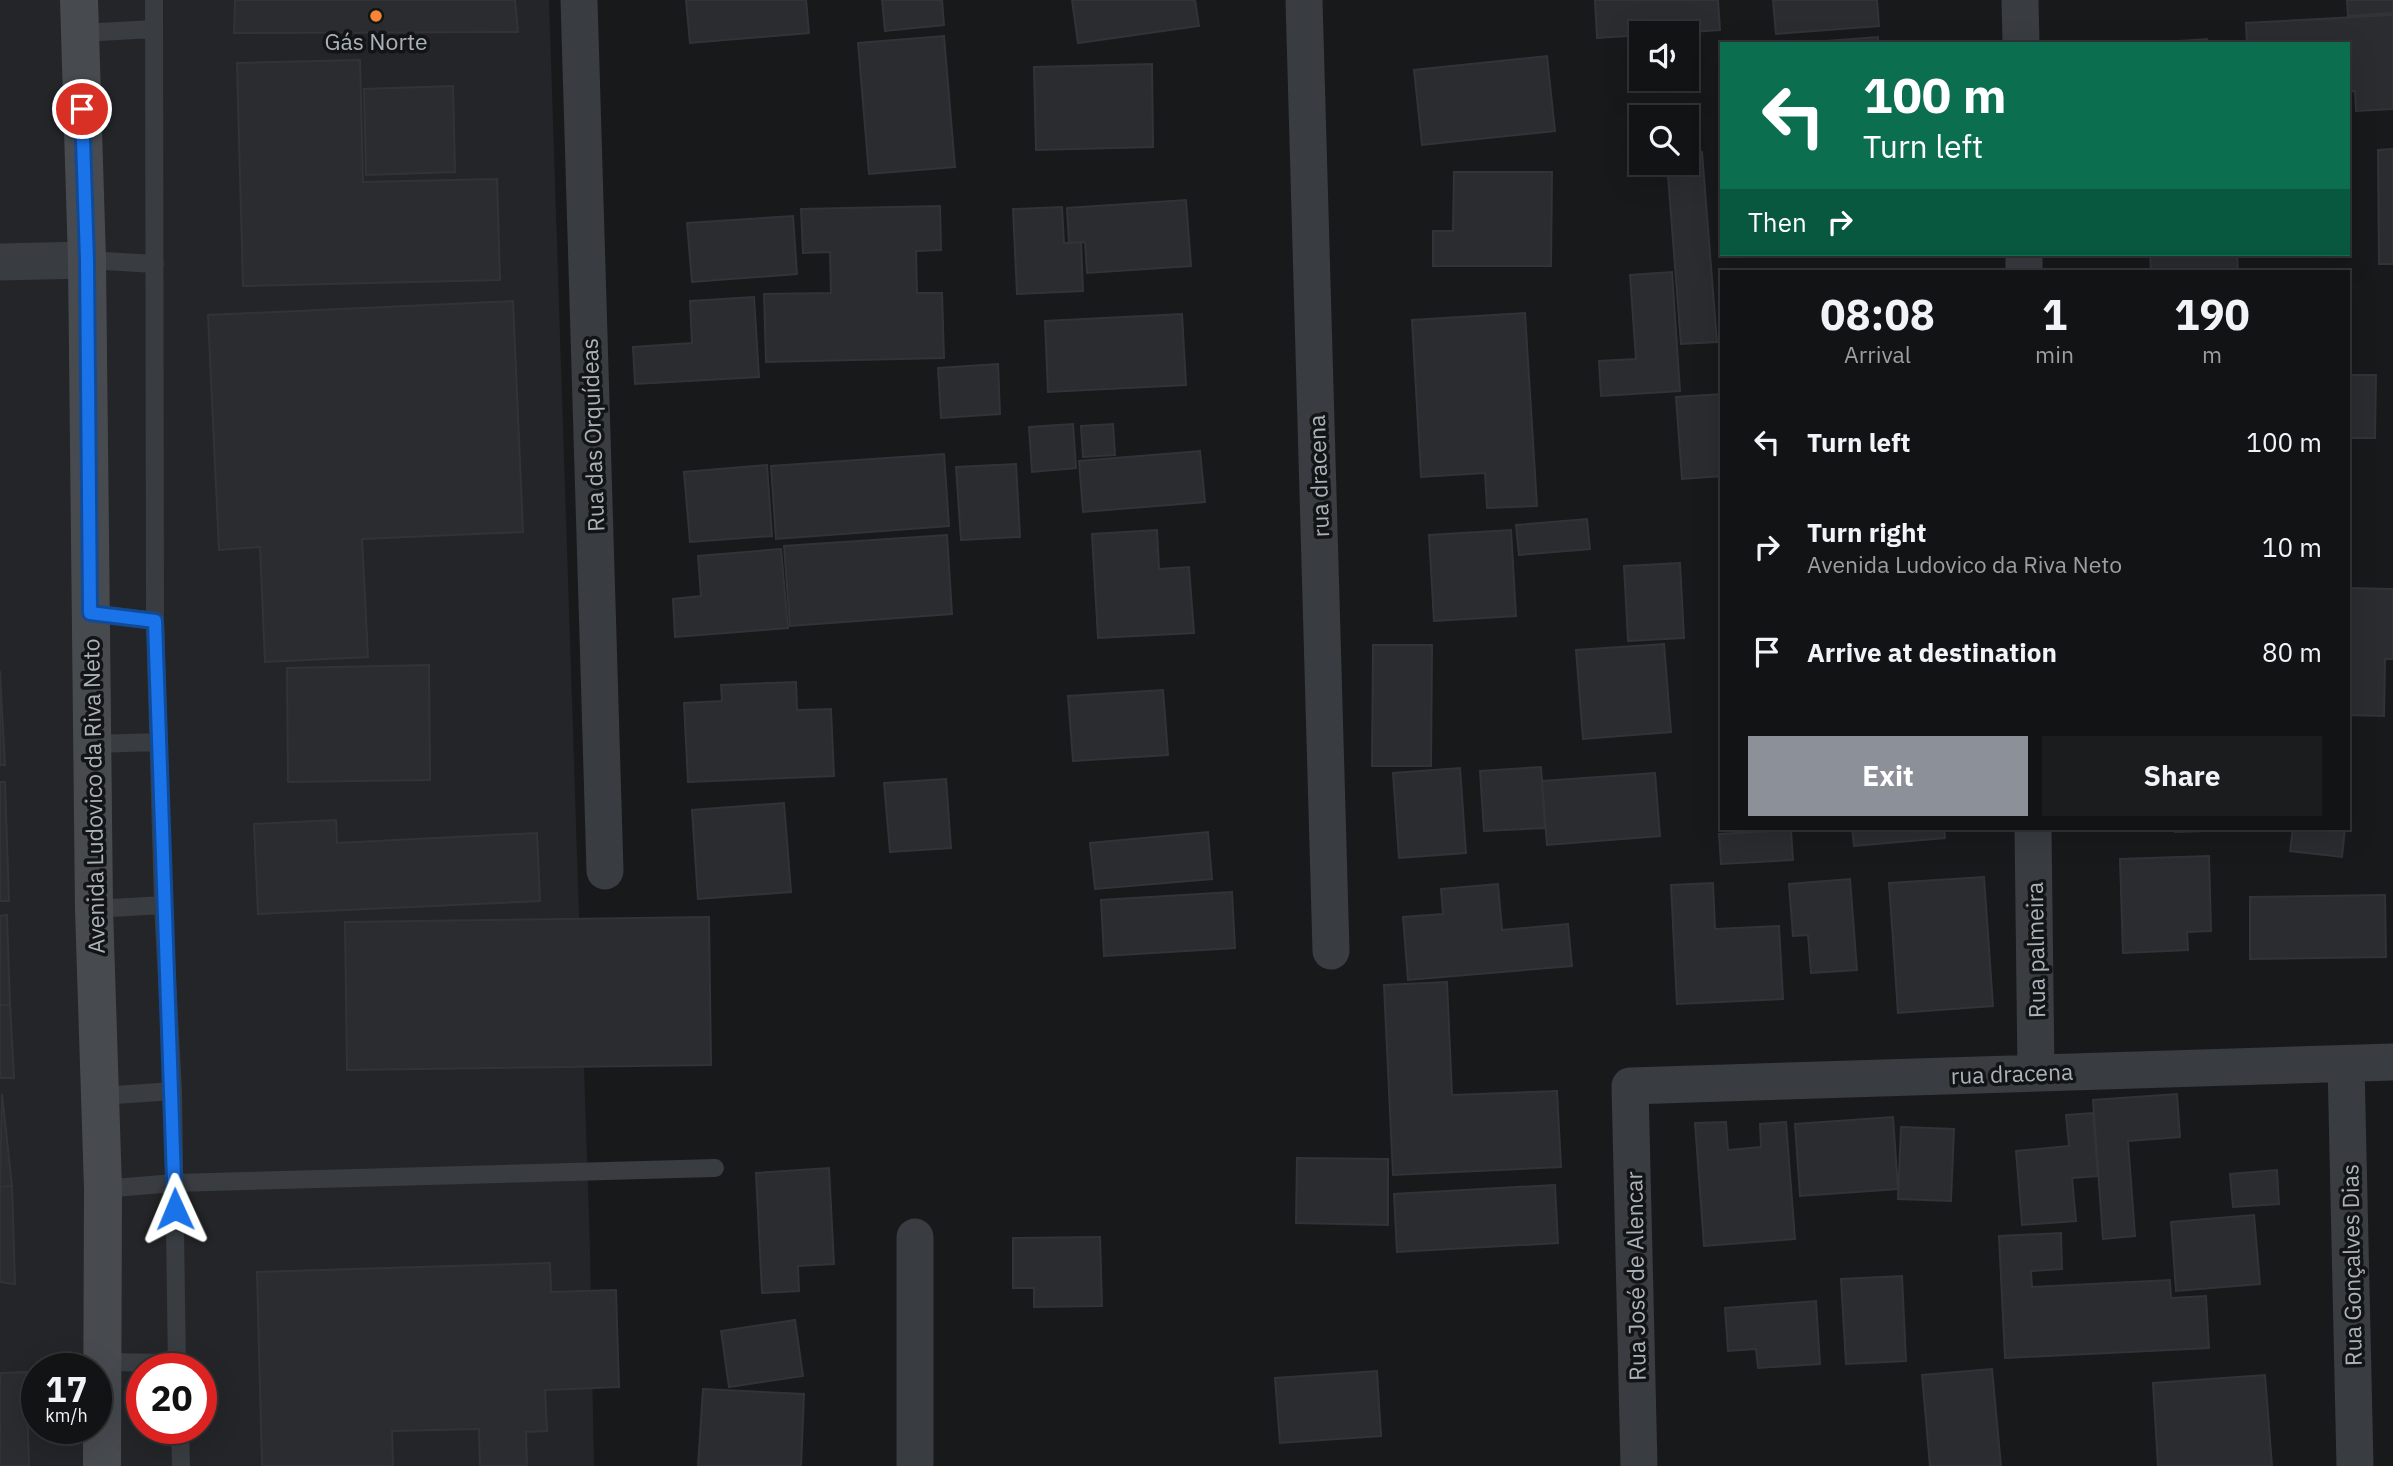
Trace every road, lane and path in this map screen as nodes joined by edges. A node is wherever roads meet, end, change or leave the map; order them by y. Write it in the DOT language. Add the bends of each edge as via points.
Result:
graph roads {
  1 [pos="154,0"];
  2 [pos="579,0"];
  3 [pos="1304,0"];
  4 [pos="2020,0"];
  5 [pos="79,17"];
  6 [pos="154,29"];
  7 [pos="2021,42"];
  8 [pos="87,260"];
  9 [pos="0,262"];
  10 [pos="155,264"];
  11 [pos="90,613"];
  12 [pos="155,621"];
  13 [pos="159,742"];
  14 [pos="92,744"];
  15 [pos="2033,830"];
  16 [pos="605,871"];
  17 [pos="163,905"];
  18 [pos="94,909"];
  19 [pos="1331,951"];
  20 [pos="2393,1062"];
  21 [pos="2346,1064"];
  22 [pos="2036,1073"];
  23 [pos="1630,1086"];
  24 [pos="173,1091"];
  25 [pos="102,1096"];
  26 [pos="715,1168"];
  27 [pos="174,1183"];
  28 [pos="103,1189"];
  29 [pos="915,1237"];
  30 [pos="103,1353"];
  31 [pos="177,1353"];
  32 [pos="102,1444"];
  33 [pos="180,1444"];
  34 [pos="102,1466"];
  35 [pos="181,1466"];
  36 [pos="915,1466"];
  37 [pos="1639,1466"];
  38 [pos="2355,1466"];
  1 -- 6 [label="lane"];
  2 -- 16 [label="street, Rua das Orquídeas"];
  3 -- 19 [label="street, rua dracena"];
  4 -- 7 [label="street"];
  5 -- 6 [label="lane"];
  5 -- 8 [label="street, Avenida Ludovico da Riva Neto"];
  6 -- 10 [label="lane"];
  8 -- 9 [label="street"];
  8 -- 10 [label="lane"];
  8 -- 11 [label="street, Avenida Ludovico da Riva Neto"];
  10 -- 12 [label="lane"];
  11 -- 12 [label="lane"];
  11 -- 14 [label="street, Avenida Ludovico da Riva Neto"];
  12 -- 13 [label="lane"];
  13 -- 14 [label="lane"];
  13 -- 17 [label="lane"];
  14 -- 18 [label="street, Avenida Ludovico da Riva Neto"];
  15 -- 22 [label="street, Rua palmeira"];
  17 -- 18 [label="lane"];
  17 -- 24 [label="lane"];
  18 -- 25 [label="street, Avenida Ludovico da Riva Neto"];
  20 -- 21 [label="street, rua dracena"];
  21 -- 22 [label="street, rua dracena"];
  21 -- 38 [label="street, Rua Gonçalves Dias"];
  22 -- 23 [label="street, rua dracena"];
  23 -- 37 [label="street, Rua José de Alencar"];
  24 -- 25 [label="lane"];
  24 -- 27 [label="lane"];
  25 -- 28 [label="street, Avenida Ludovico da Riva Neto"];
  26 -- 27 [label="lane"];
  27 -- 28 [label="lane"];
  27 -- 31 [label="lane"];
  28 -- 30 [label="street, Avenida Ludovico da Riva Neto"];
  29 -- 36 [label="street"];
  32 -- 34 [label="street, Avenida Ludovico da Riva Neto"];
  33 -- 35 [label="lane"];
}
